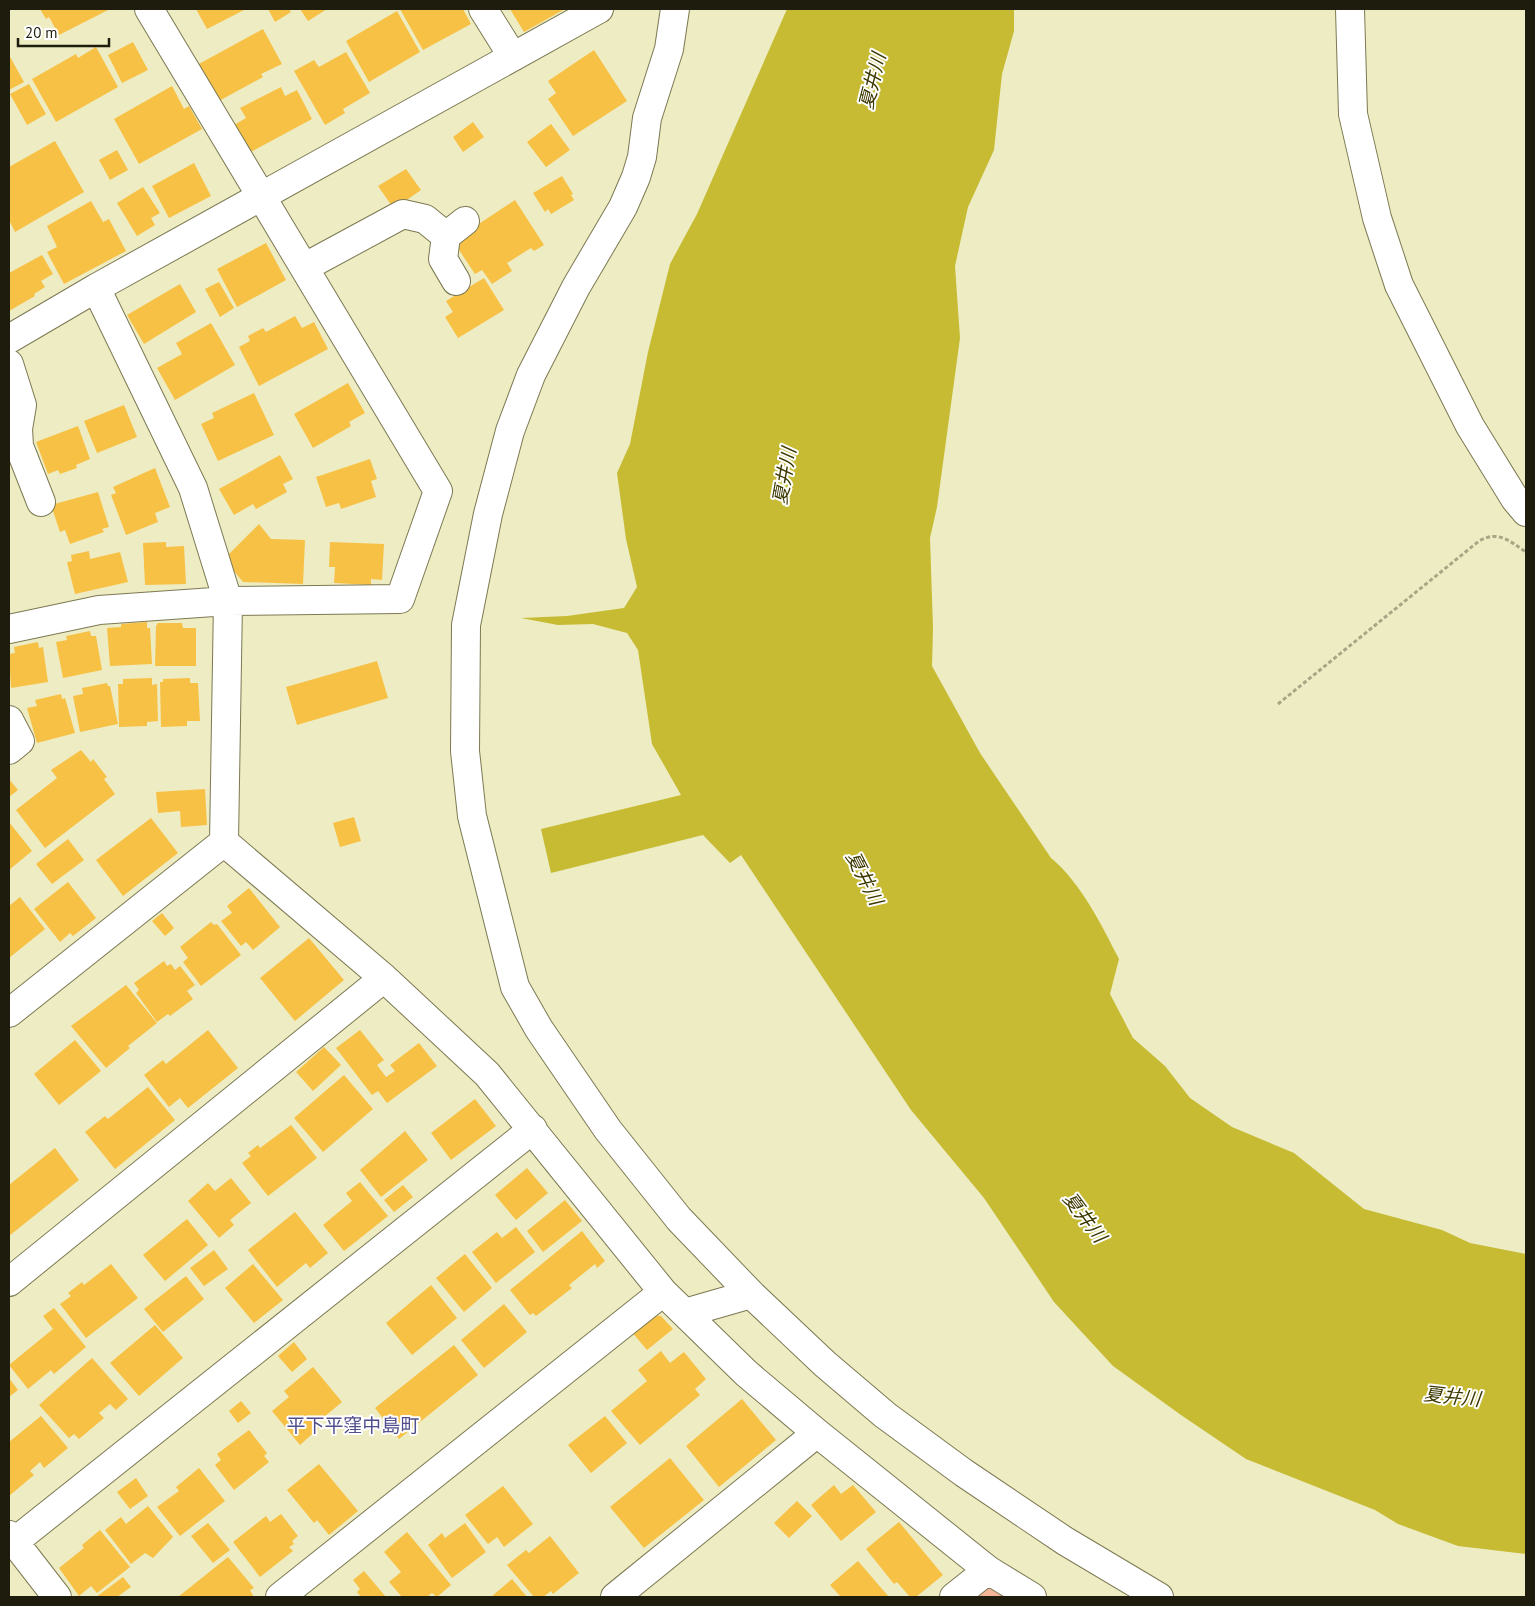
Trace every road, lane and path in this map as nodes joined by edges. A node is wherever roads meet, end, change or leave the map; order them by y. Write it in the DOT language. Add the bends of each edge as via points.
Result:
graph roads {
  1 [pos="149,9"];
  2 [pos="484,9"];
  3 [pos="599,9"];
  4 [pos="675,9"];
  5 [pos="1350,9"];
  6 [pos="513,57"];
  7 [pos="263,196"];
  8 [pos="305,267"];
  9 [pos="456,281"];
  10 [pos="96,288"];
  11 [pos="9,339"];
  12 [pos="9,364"];
  13 [pos="41,502"];
  14 [pos="1526,512"];
  15 [pos="1526,552"];
  16 [pos="228,601"];
  17 [pos="9,629"];
  18 [pos="1278,704"];
  19 [pos="9,720"];
  20 [pos="9,750"];
  21 [pos="224,842"];
  22 [pos="384,978"];
  23 [pos="9,1014"];
  24 [pos="533,1129"];
  25 [pos="9,1282"];
  26 [pos="663,1292"];
  27 [pos="751,1294"];
  28 [pos="685,1314"];
  29 [pos="817,1433"];
  30 [pos="12,1539"];
  31 [pos="988,1570"];
  32 [pos="57,1597"];
  33 [pos="280,1597"];
  34 [pos="615,1597"];
  35 [pos="954,1597"];
  36 [pos="1032,1597"];
  37 [pos="1159,1597"];
  1 -- 7 [label="street"];
  2 -- 6 [label="street"];
  3 -- 6 [label="street"];
  4 -- 27 [label="street" via="670,48 647,118 636,177 623,207 576,287 531,374 510,431 488,514 466,626 465,751 472,816 515,986 526,1008 608,1130 679,1219"];
  5 -- 14 [label="street" via="1353,114 1377,218 1399,285 1470,426"];
  6 -- 7 [label="street"];
  7 -- 8 [label="street"];
  7 -- 10 [label="street"];
  8 -- 9 [label="street" via="403,214 455,228 443,259"];
  8 -- 16 [label="street" via="438,491 400,599"];
  10 -- 11 [label="street"];
  10 -- 16 [label="street" via="193,488"];
  12 -- 13 [label="street" via="22,405 18,429 20,446"];
  15 -- 18 [label="path" via="1498,535 1479,541"];
  16 -- 17 [label="street" via="99,610"];
  16 -- 21 [label="street"];
  19 -- 20 [label="street" via="20,741"];
  21 -- 22 [label="street"];
  21 -- 23 [label="street"];
  22 -- 24 [label="street" via="487,1074"];
  22 -- 25 [label="street"];
  24 -- 26 [label="street"];
  24 -- 30 [label="street"];
  26 -- 28 [label="street"];
  26 -- 33 [label="street"];
  27 -- 28 [label="street"];
  27 -- 37 [label="street" via="885,1415 1065,1541"];
  28 -- 29 [label="street" via="746,1373"];
  29 -- 31 [label="street"];
  29 -- 34 [label="street"];
  30 -- 32 [label="street"];
  31 -- 35 [label="street"];
  31 -- 36 [label="street"];
}
